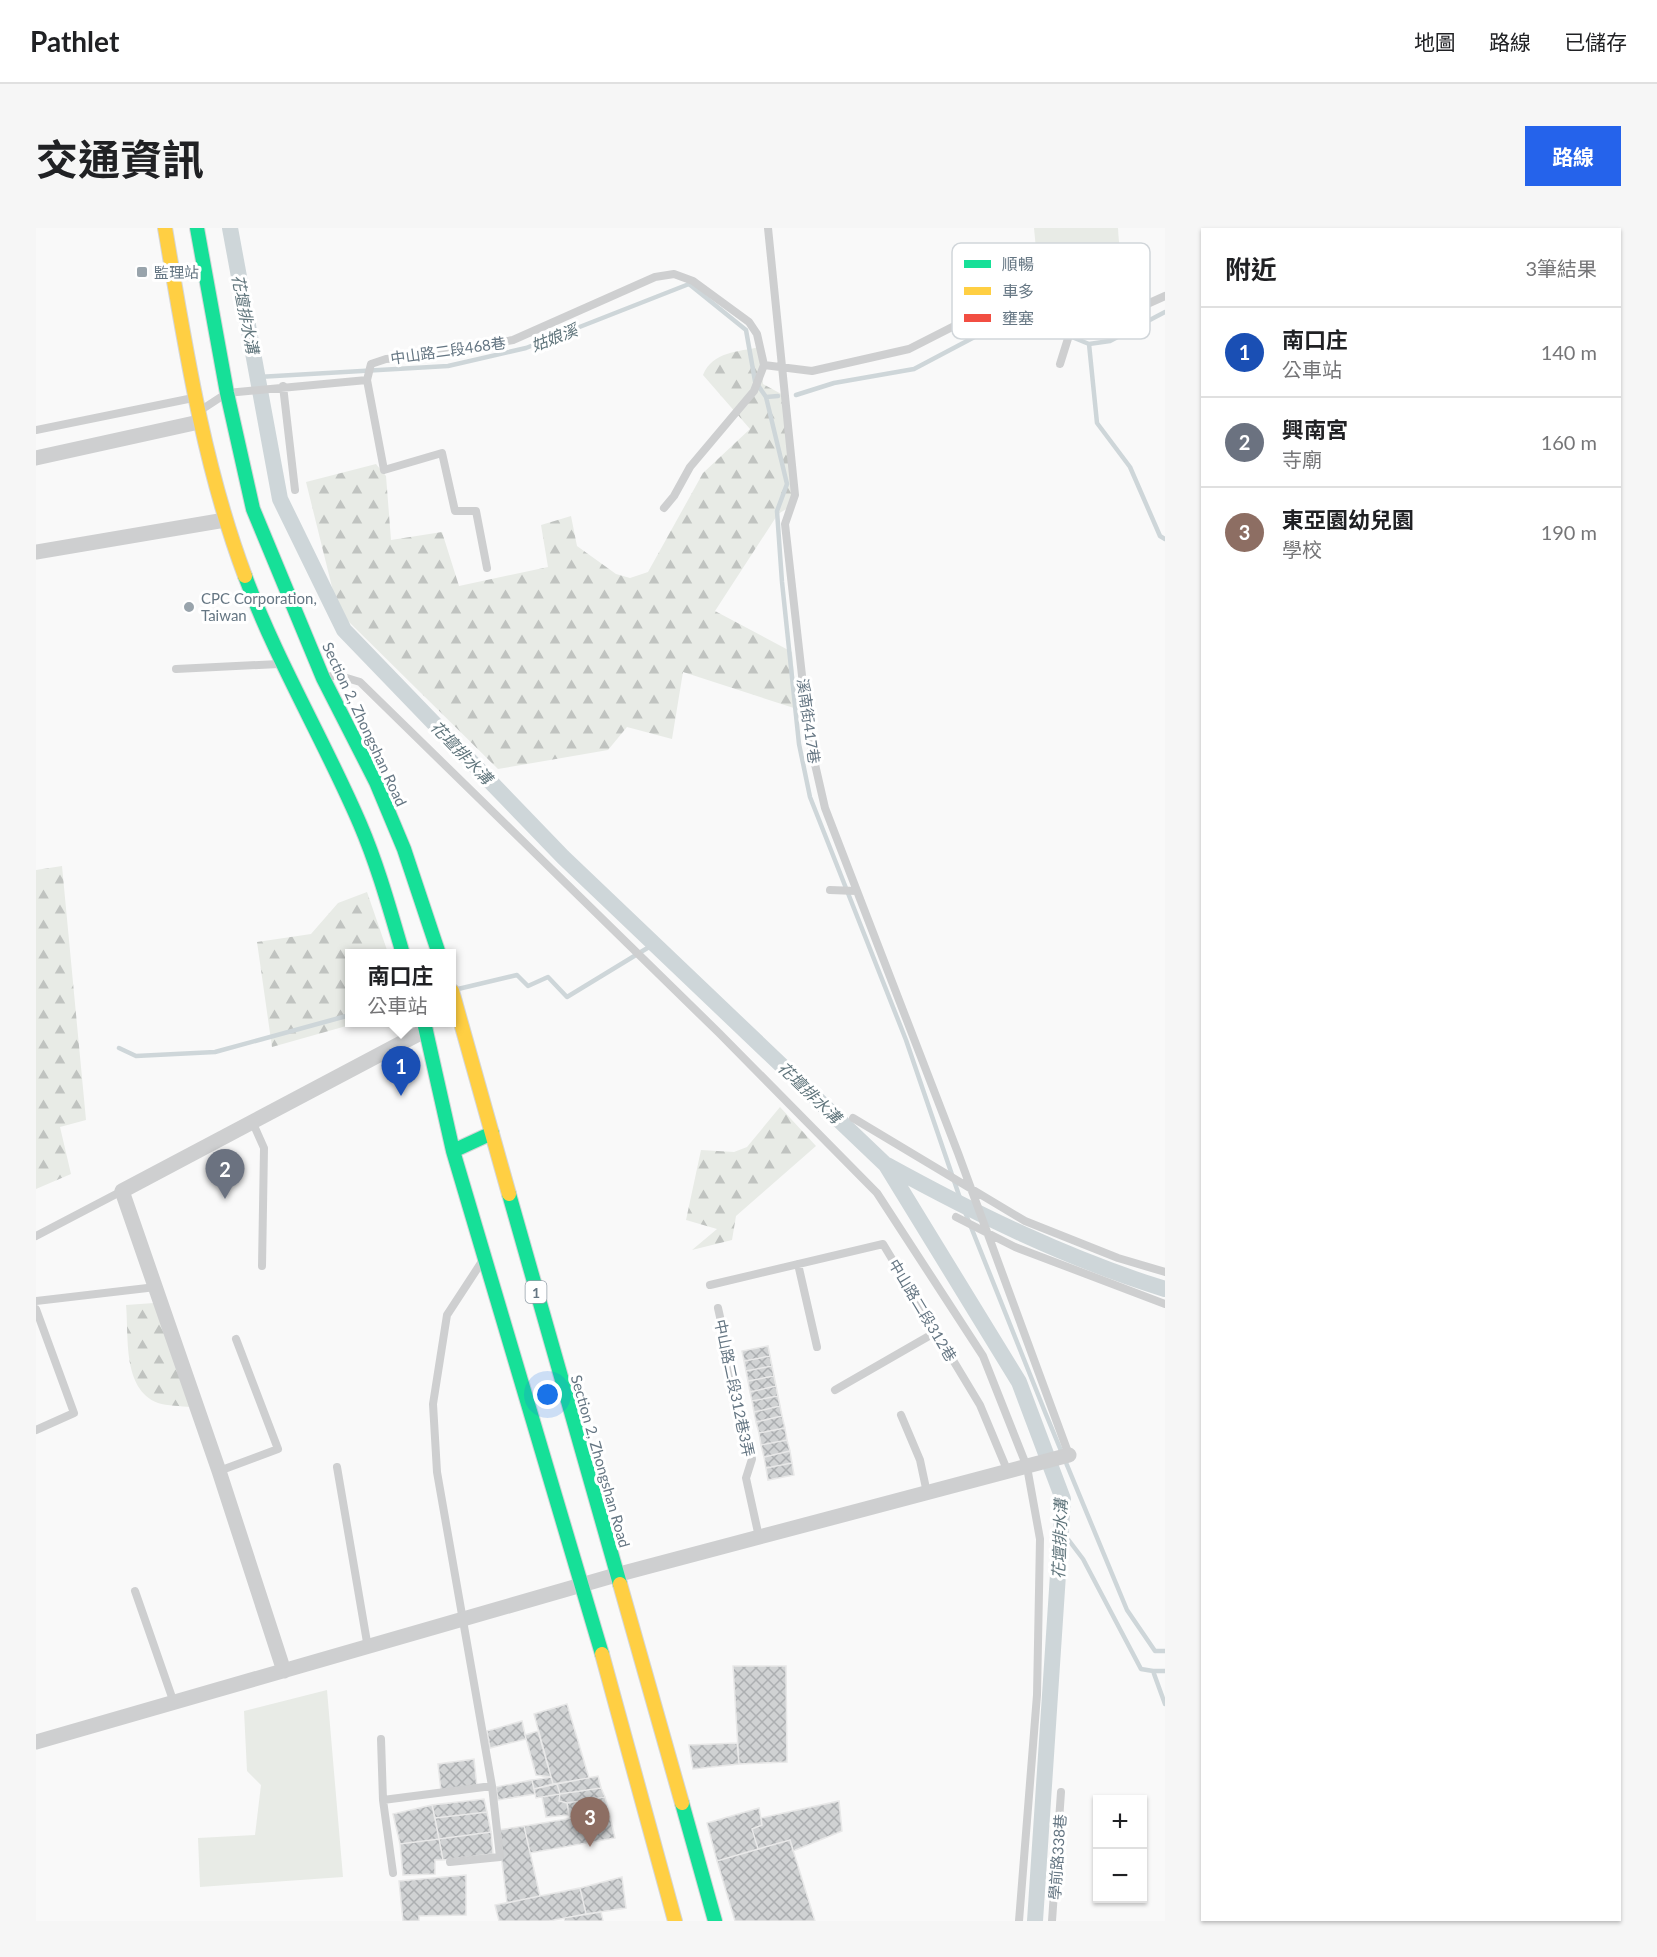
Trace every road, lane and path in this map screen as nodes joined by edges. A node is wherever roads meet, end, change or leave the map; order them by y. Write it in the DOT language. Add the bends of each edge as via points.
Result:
graph roads {
  1 [pos="165,228"];
  2 [pos="197,228"];
  3 [pos="768,228"];
  4 [pos="1165,296"];
  5 [pos="1150,303"];
  6 [pos="952,327"];
  7 [pos="1068,339"];
  8 [pos="764,364"];
  9 [pos="1060,364"];
  10 [pos="783,366"];
  11 [pos="367,380"];
  12 [pos="283,386"];
  13 [pos="227,393"];
  14 [pos="194,398"];
  15 [pos="198,417"];
  16 [pos="36,430"];
  17 [pos="36,458"];
  18 [pos="295,490"];
  19 [pos="663,508"];
  20 [pos="225,520"];
  21 [pos="36,552"];
  22 [pos="487,568"];
  23 [pos="285,664"];
  24 [pos="176,669"];
  25 [pos="323,678"];
  26 [pos="830,890"];
  27 [pos="856,891"];
  28 [pos="401,949"];
  29 [pos="437,949"];
  30 [pos="456,1003"];
  31 [pos="423,1027"];
  32 [pos="425,1027"];
  33 [pos="853,1119"];
  34 [pos="252,1121"];
  35 [pos="492,1133"];
  36 [pos="453,1152"];
  37 [pos="970,1190"];
  38 [pos="122,1191"];
  39 [pos="956,1217"];
  40 [pos="985,1231"];
  41 [pos="36,1236"];
  42 [pos="485,1257"];
  43 [pos="798,1264"];
  44 [pos="262,1266"];
  45 [pos="1165,1272"];
  46 [pos="710,1285"];
  47 [pos="156,1287"];
  48 [pos="36,1300"];
  49 [pos="1165,1304"];
  50 [pos="718,1308"];
  51 [pos="36,1309"];
  52 [pos="936,1332"];
  53 [pos="236,1339"];
  54 [pos="817,1347"];
  55 [pos="835,1390"];
  56 [pos="901,1415"];
  57 [pos="36,1430"];
  58 [pos="1069,1455"];
  59 [pos="337,1467"];
  60 [pos="1027,1467"];
  61 [pos="219,1471"];
  62 [pos="1008,1472"];
  63 [pos="927,1493"];
  64 [pos="759,1538"];
  65 [pos="616,1575"];
  66 [pos="583,1584"];
  67 [pos="135,1591"];
  68 [pos="463,1621"];
  69 [pos="368,1648"];
  70 [pos="284,1671"];
  71 [pos="174,1703"];
  72 [pos="381,1739"];
  73 [pos="36,1742"];
  74 [pos="492,1786"];
  75 [pos="1061,1792"];
  76 [pos="383,1800"];
  77 [pos="450,1862"];
  78 [pos="393,1873"];
  79 [pos="675,1921"];
  80 [pos="715,1921"];
  81 [pos="1019,1921"];
  82 [pos="1053,1921"];
  1 -- 14 [label="main road"];
  2 -- 13 [label="main road, Section 2, Zhongshan Road"];
  3 -- 10 [label="lane, 溪南街417巷"];
  4 -- 5 [label="lane"];
  6 -- 10 [label="lane" via="909,349 812,371"];
  7 -- 9 [label="lane"];
  8 -- 10 [label="lane"];
  8 -- 11 [label="lane, 中山路二段468巷" via="757,334 749,322 693,281 674,274 655,277 513,340 371,363"];
  8 -- 19 [label="lane" via="754,391 690,466"];
  10 -- 27 [label="lane, 溪南街417巷" via="795,495 785,524 809,738 825,808"];
  11 -- 12 [label="lane"];
  11 -- 22 [label="lane" via="384,470 442,453 455,511 476,511"];
  12 -- 13 [label="lane"];
  12 -- 18 [label="lane"];
  13 -- 15 [label="lane"];
  13 -- 25 [label="main road, Section 2, Zhongshan Road" via="253,509"];
  14 -- 15 [label="main road"];
  14 -- 16 [label="lane"];
  15 -- 17 [label="street"];
  15 -- 20 [label="main road"];
  20 -- 21 [label="street"];
  20 -- 23 [label="main road" via="256,603"];
  23 -- 24 [label="lane"];
  23 -- 28 [label="main road" via="361,826"];
  25 -- 29 [label="main road, Section 2, Zhongshan Road" via="376,782 404,849"];
  25 -- 60 [label="lane" via="337,675 360,682 877,1193 983,1356"];
  26 -- 27 [label="lane"];
  27 -- 37 [label="lane, 溪南街417巷"];
  30 -- 35 [label="main road, Section 2, Zhongshan Road / 1"];
  31 -- 34 [label="street"];
  32 -- 36 [label="main road"];
  33 -- 37 [label="lane"];
  34 -- 38 [label="street"];
  34 -- 44 [label="lane" via="264,1148"];
  35 -- 36 [label="main road"];
  35 -- 65 [label="main road, Section 2, Zhongshan Road / 1"];
  36 -- 42 [label="main road"];
  37 -- 40 [label="lane, 溪南街417巷"];
  37 -- 45 [label="lane" via="1025,1221"];
  38 -- 41 [label="lane"];
  38 -- 47 [label="street"];
  39 -- 40 [label="lane"];
  40 -- 49 [label="lane" via="1015,1247"];
  40 -- 58 [label="lane, 溪南街417巷"];
  42 -- 66 [label="main road"];
  42 -- 68 [label="lane" via="447,1315 433,1404 437,1472"];
  43 -- 46 [label="lane, 中山路二段312巷"];
  43 -- 52 [label="lane, 中山路二段312巷" via="884,1244"];
  43 -- 54 [label="lane"];
  47 -- 48 [label="lane"];
  47 -- 61 [label="street"];
  50 -- 64 [label="lane, 中山路二段312巷3弄" via="752,1459 746,1478"];
  51 -- 57 [label="lane" via="74,1413"];
  52 -- 55 [label="lane"];
  52 -- 62 [label="lane, 中山路二段312巷" via="980,1405"];
  53 -- 61 [label="lane" via="278,1449"];
  56 -- 63 [label="lane" via="920,1460"];
  58 -- 60 [label="street"];
  59 -- 69 [label="lane"];
  60 -- 62 [label="street"];
  60 -- 81 [label="lane" via="1040,1539 1036,1695"];
  61 -- 70 [label="street"];
  62 -- 63 [label="street"];
  63 -- 64 [label="street"];
  64 -- 65 [label="street"];
  65 -- 66 [label="street"];
  65 -- 80 [label="main road, Section 2, Zhongshan Road / 1"];
  66 -- 68 [label="street"];
  66 -- 79 [label="main road"];
  67 -- 71 [label="lane"];
  68 -- 69 [label="street"];
  68 -- 74 [label="lane"];
  69 -- 70 [label="street"];
  70 -- 71 [label="street"];
  71 -- 73 [label="street"];
  72 -- 76 [label="lane"];
  74 -- 76 [label="lane"];
  74 -- 77 [label="lane" via="500,1857"];
  75 -- 82 [label="lane, 學前路338巷"];
  76 -- 78 [label="lane"];
}
